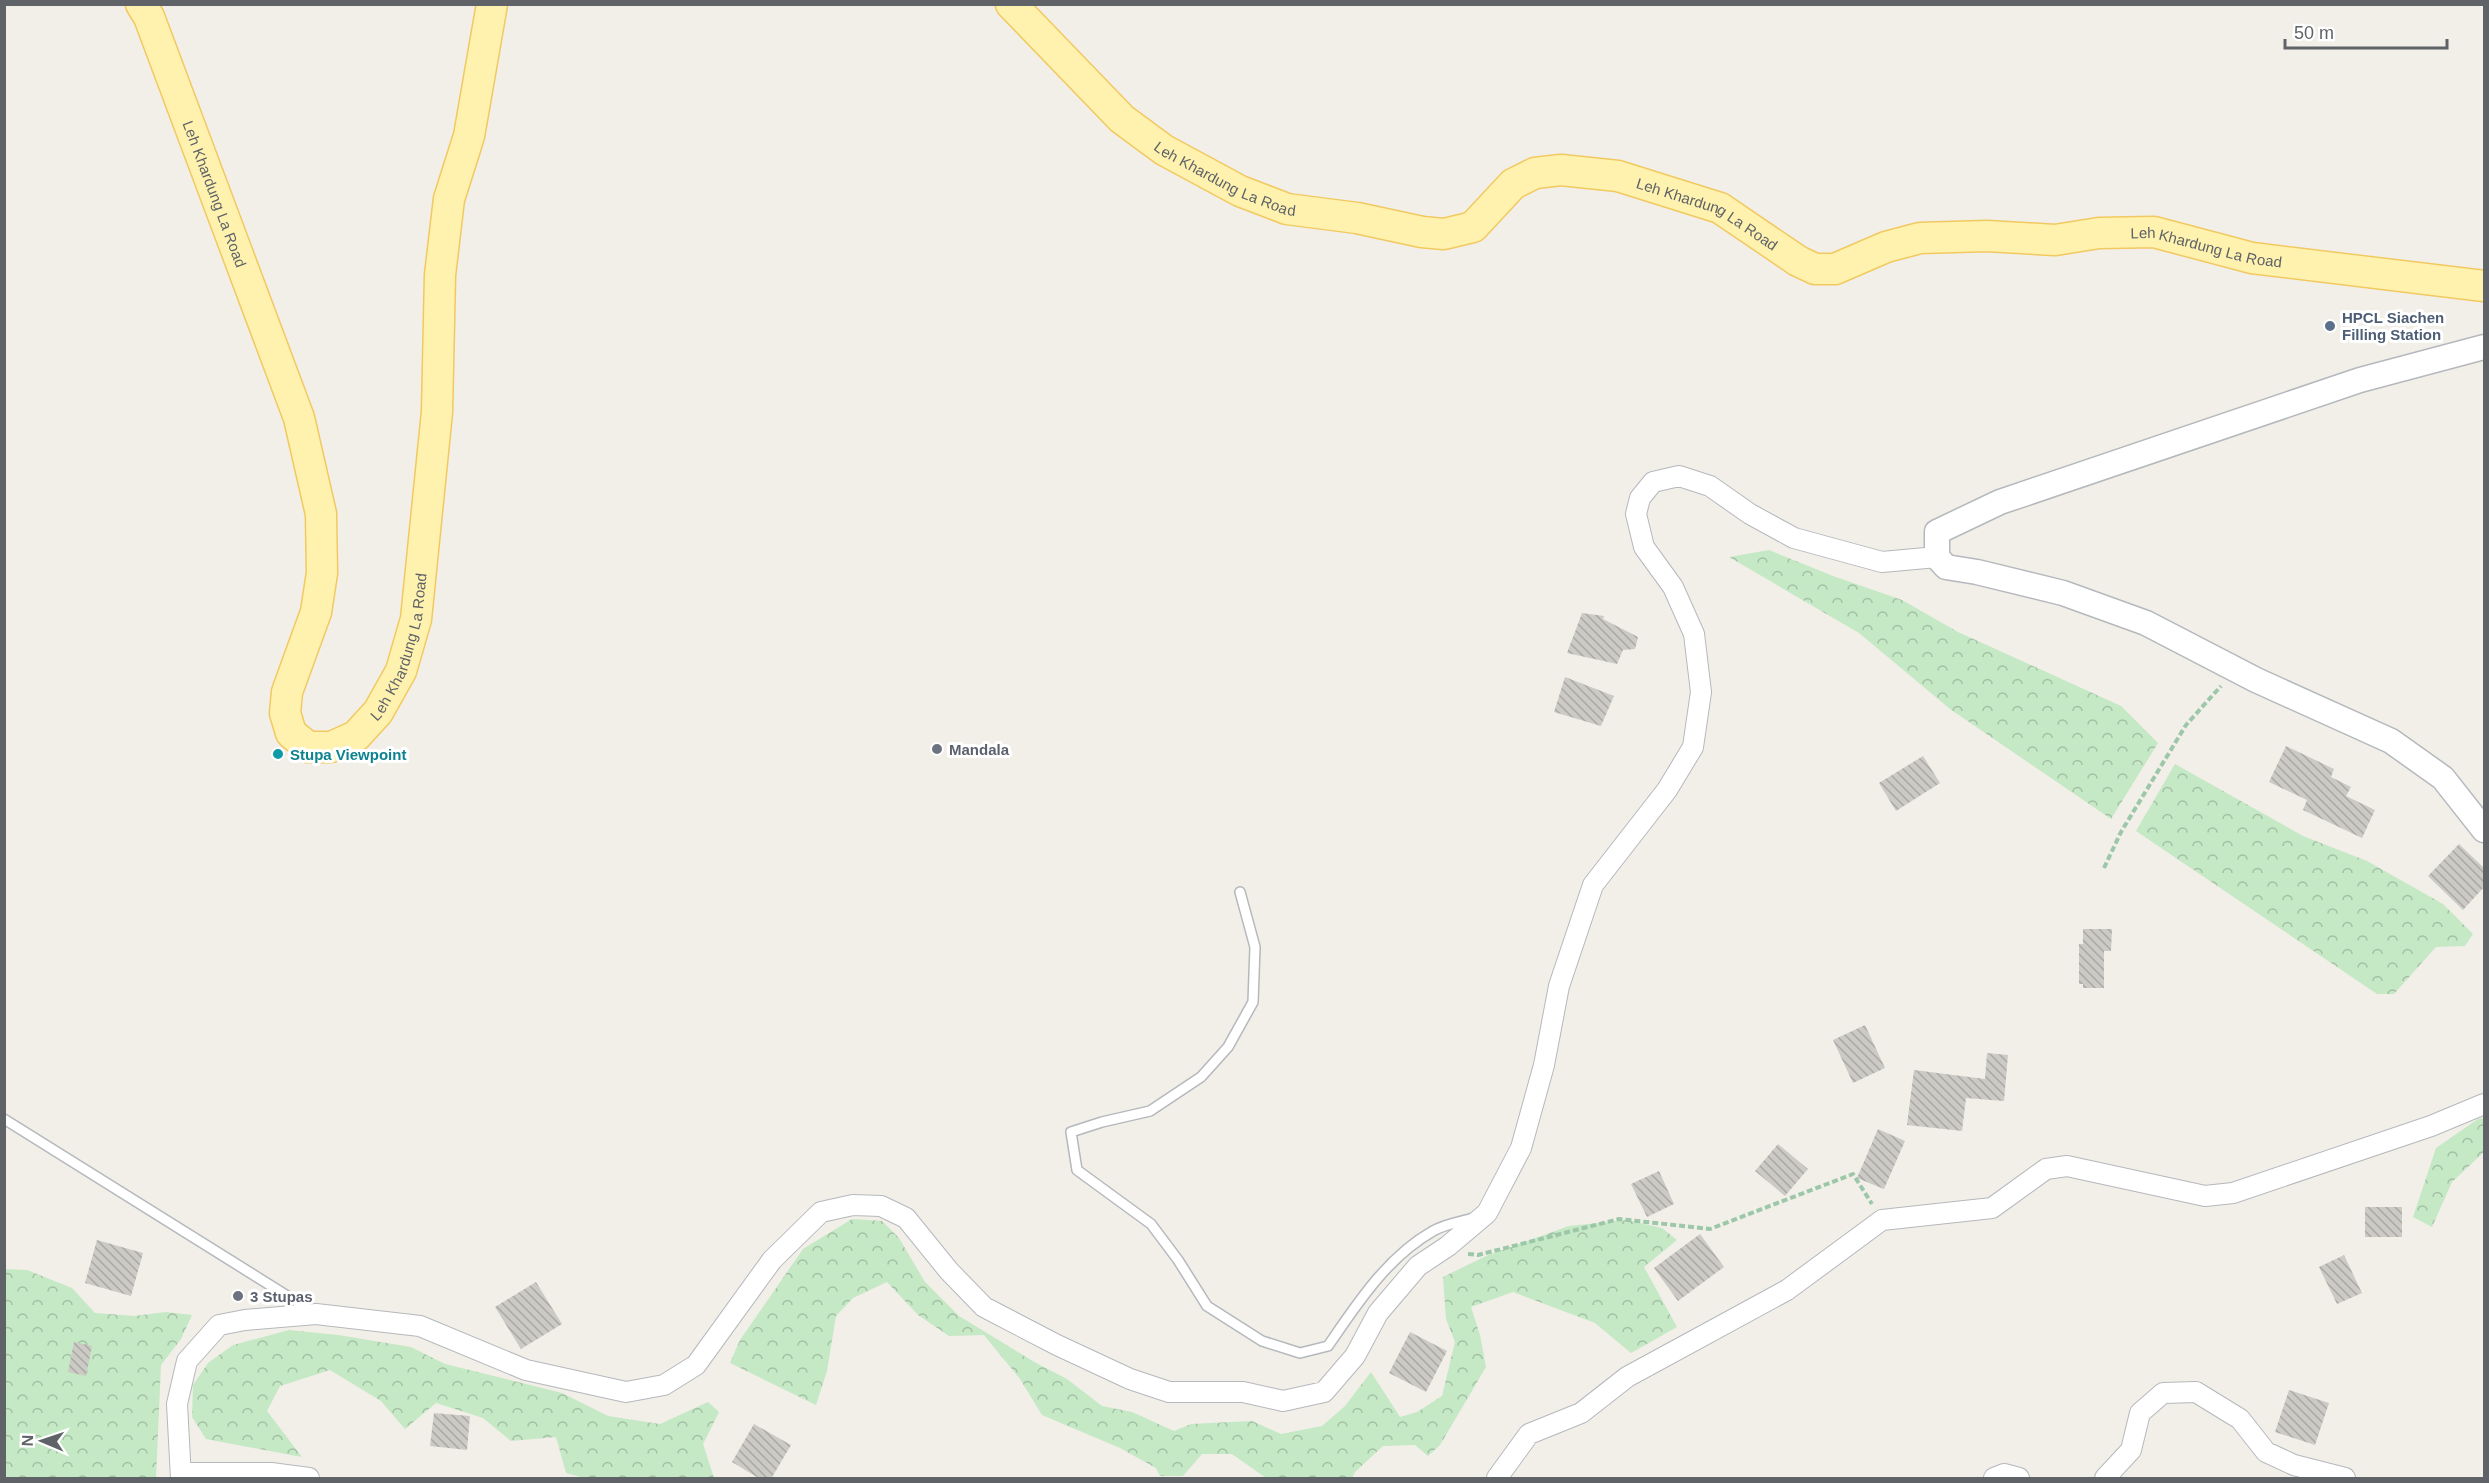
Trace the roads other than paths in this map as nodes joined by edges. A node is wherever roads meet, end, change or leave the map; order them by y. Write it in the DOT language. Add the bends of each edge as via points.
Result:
graph roads {
  1 [pos="141,4"];
  2 [pos="492,4"];
  3 [pos="1011,4"];
  4 [pos="2484,286"];
  5 [pos="2484,347"];
  6 [pos="1936,557"];
  7 [pos="2484,830"];
  8 [pos="1240,892"];
  9 [pos="2484,1104"];
  10 [pos="4,1119"];
  11 [pos="1487,1213"];
  12 [pos="316,1314"];
  13 [pos="181,1476"];
  14 [pos="309,1479"];
  15 [pos="1497,1479"];
  16 [pos="1994,1479"];
  17 [pos="2019,1479"];
  18 [pos="2105,1479"];
  19 [pos="2345,1479"];
  1 -- 2 [label="main road, Leh Khardung La Road" via="299,418 321,514 322,573 316,612 287,692 285,713 291,733 308,747 331,747 356,736 378,712 401,670 416,619 438,412 441,275 449,198 469,136"];
  3 -- 4 [label="main road, Leh Khardung La Road" via="1122,119 1147,138 1240,191 1287,209 1444,234 1473,227 1513,184 1535,173 1560,170 1618,176 1720,208 1798,261 1815,268 1835,269 1886,247 1920,238 1988,236 2055,240 2099,233 2154,232 2252,258"];
  5 -- 6 [label="street" via="2360,380 2000,502 1937,532"];
  6 -- 7 [label="street" via="1946,567 2064,593 2146,623 2391,741 2443,778"];
  6 -- 11 [label="street" via="1882,562 1794,538 1710,486 1679,476 1653,482 1640,498 1636,514 1644,547 1673,587 1694,634 1701,692 1693,747 1667,790 1593,885 1559,986 1544,1065 1521,1148"];
  8 -- 11 [label="lane" via="1255,947 1253,1002 1228,1047 1201,1077 1150,1111 1071,1132 1077,1170 1151,1224 1206,1306 1262,1341 1300,1353 1328,1346 1358,1301 1395,1260 1434,1230"];
  9 -- 15 [label="street" via="2431,1126 2233,1193 2205,1196 2067,1166 2046,1169 1992,1208 1882,1220 1787,1290 1626,1377 1581,1413 1529,1434"];
  10 -- 12 [label="lane"];
  11 -- 12 [label="street" via="1418,1266 1378,1312 1355,1356 1324,1392 1283,1401 1242,1392 1169,1392 1057,1345 984,1307 948,1271 906,1218 881,1206 853,1205 821,1212 772,1260 696,1365 664,1385 626,1392 526,1370 420,1326"];
  12 -- 13 [label="street" via="219,1325 187,1361 177,1404"];
  13 -- 14 [label="street" via="271,1473"];
  16 -- 17 [label="street" via="2004,1474"];
  18 -- 19 [label="street" via="2131,1450 2140,1413 2163,1393 2196,1392 2240,1419 2266,1452 2294,1465"];
}
